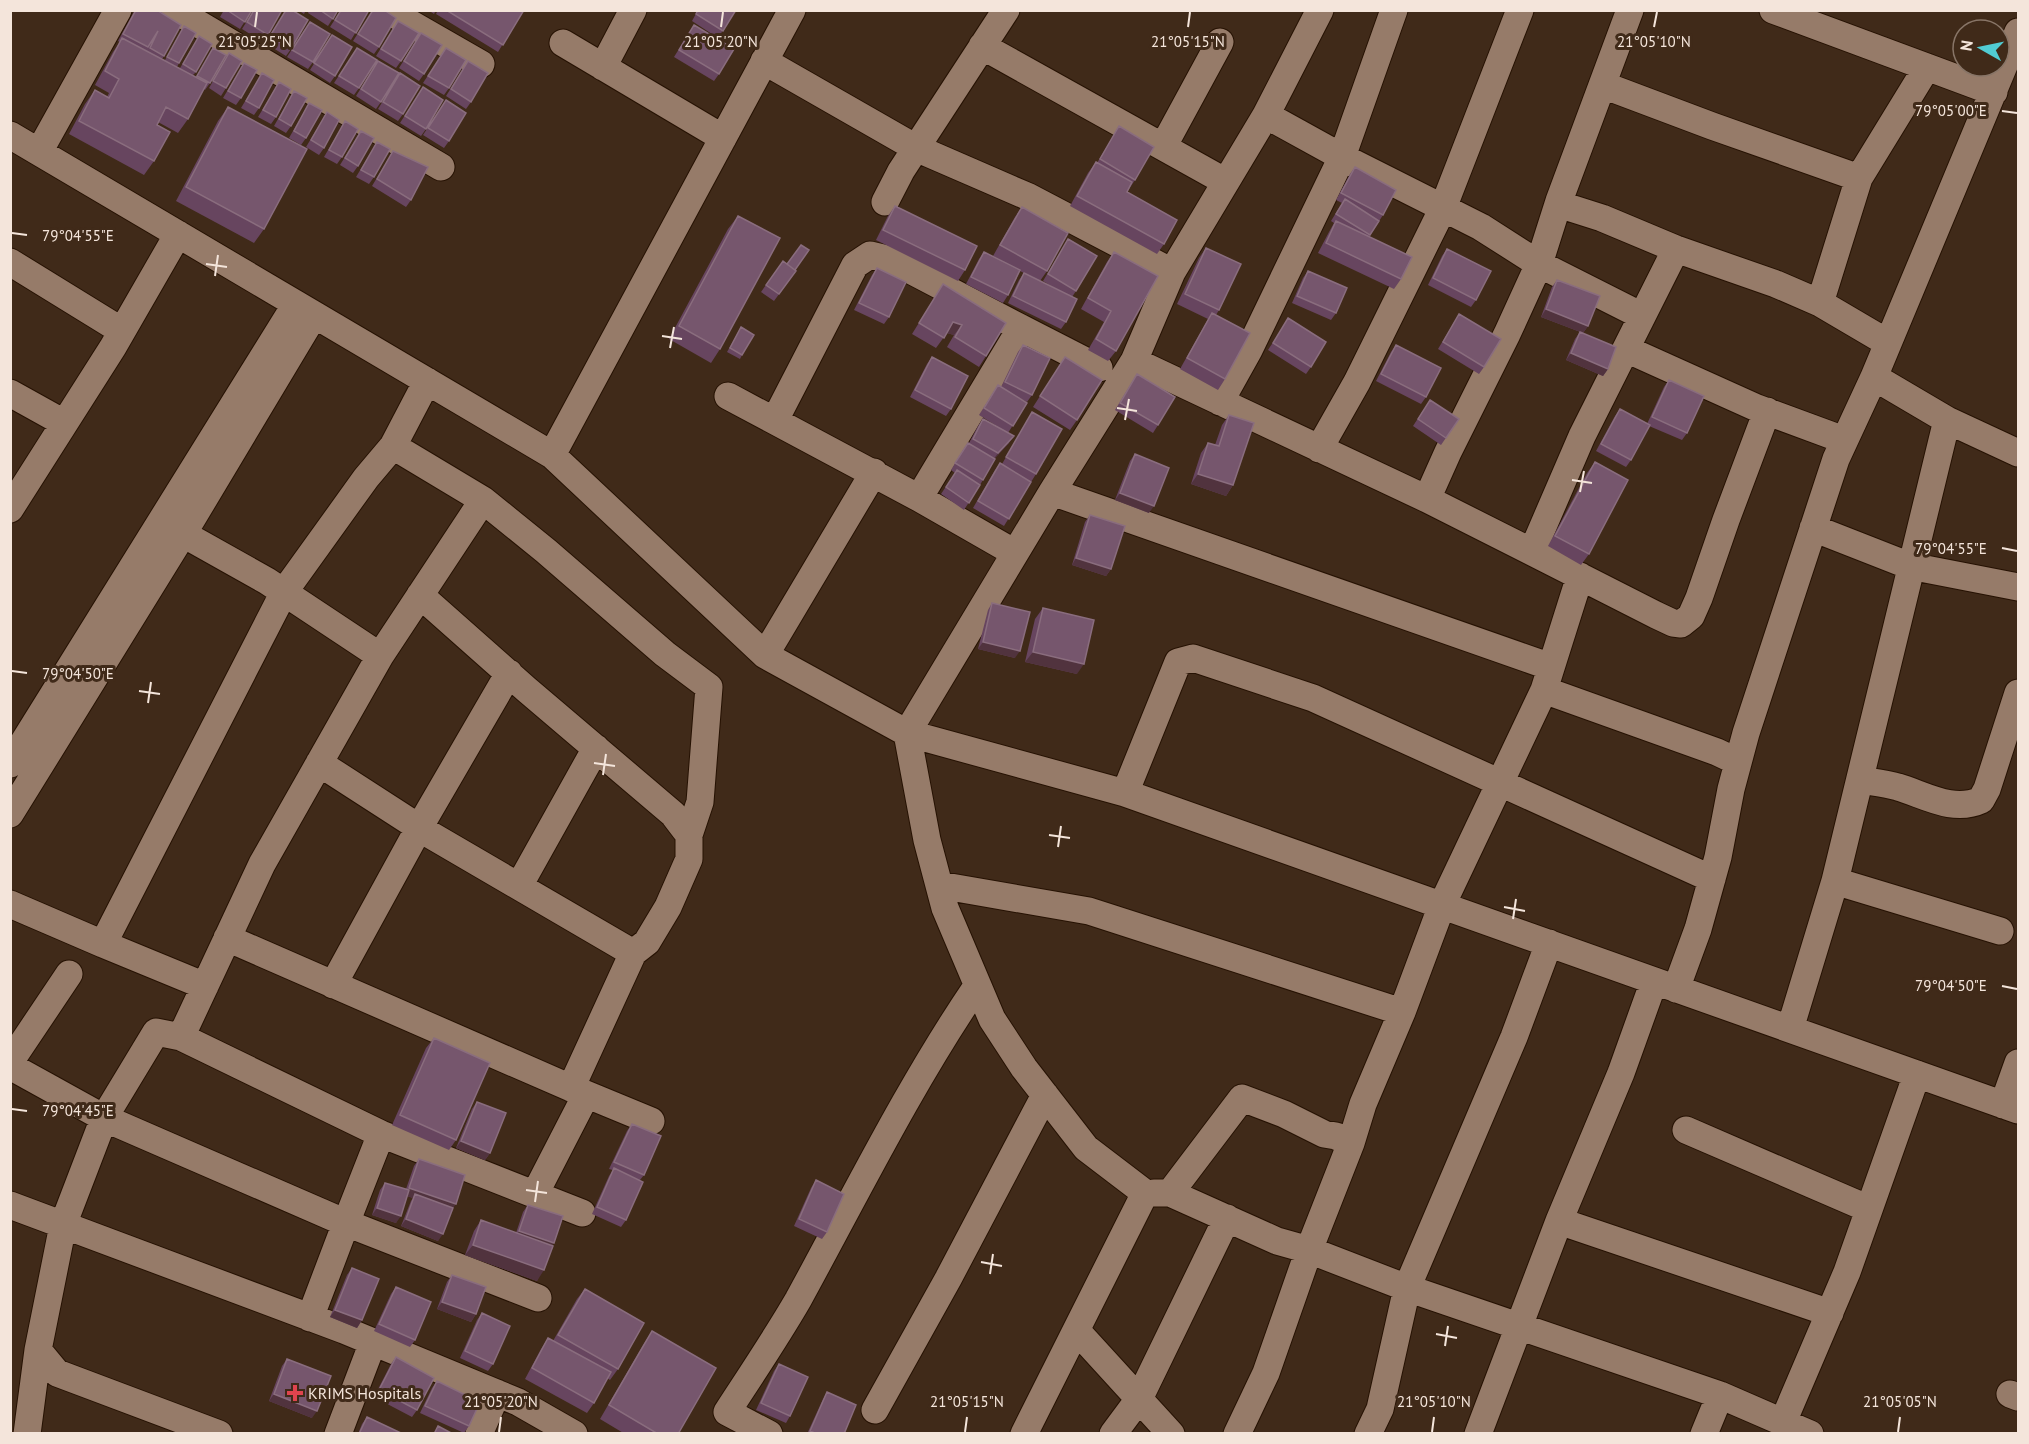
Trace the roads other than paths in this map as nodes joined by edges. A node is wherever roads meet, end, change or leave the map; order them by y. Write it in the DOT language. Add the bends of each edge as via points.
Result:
graph roads {
  1 [pos="175,10"];
  2 [pos="387,10"];
  3 [pos="633,10"];
  4 [pos="792,10"];
  5 [pos="1006,10"];
  6 [pos="1320,10"];
  7 [pos="1394,10"];
  8 [pos="1520,10"];
  9 [pos="1630,10"];
  10 [pos="1773,10"];
  11 [pos="108,14"];
  12 [pos="2019,32"];
  13 [pos="1220,42"];
  14 [pos="563,43"];
  15 [pos="982,46"];
  16 [pos="764,62"];
  17 [pos="481,64"];
  18 [pos="603,67"];
  19 [pos="1927,67"];
  20 [pos="1603,85"];
  21 [pos="1994,92"];
  22 [pos="1266,116"];
  23 [pos="10,135"];
  24 [pos="723,138"];
  25 [pos="1163,147"];
  26 [pos="916,148"];
  27 [pos="39,152"];
  28 [pos="1342,157"];
  29 [pos="441,167"];
  30 [pos="1859,178"];
  31 [pos="1226,182"];
  32 [pos="885,202"];
  33 [pos="1558,204"];
  34 [pos="1443,208"];
  35 [pos="178,234"];
  36 [pos="1676,249"];
  37 [pos="10,262"];
  38 [pos="1539,264"];
  39 [pos="1172,272"];
  40 [pos="1820,303"];
  41 [pos="305,309"];
  42 [pos="1642,316"];
  43 [pos="1021,328"];
  44 [pos="122,331"];
  45 [pos="1888,342"];
  46 [pos="1626,349"];
  47 [pos="1134,361"];
  48 [pos="1099,368"];
  49 [pos="1874,376"];
  50 [pos="427,381"];
  51 [pos="10,393"];
  52 [pos="728,396"];
  53 [pos="1220,402"];
  54 [pos="1767,411"];
  55 [pos="775,420"];
  56 [pos="1947,420"];
  57 [pos="64,423"];
  58 [pos="1844,440"];
  59 [pos="393,446"];
  60 [pos="1319,449"];
  61 [pos="2019,453"];
  62 [pos="552,455"];
  63 [pos="874,472"];
  64 [pos="1052,492"];
  65 [pos="919,498"];
  66 [pos="1427,499"];
  67 [pos="483,500"];
  68 [pos="10,508"];
  69 [pos="172,528"];
  70 [pos="1813,528"];
  71 [pos="1532,552"];
  72 [pos="1015,554"];
  73 [pos="1910,566"];
  74 [pos="1580,576"];
  75 [pos="2019,587"];
  76 [pos="284,592"];
  77 [pos="420,595"];
  78 [pos="765,655"];
  79 [pos="380,656"];
  80 [pos="508,674"];
  81 [pos="1547,679"];
  82 [pos="2019,693"];
  83 [pos="907,733"];
  84 [pos="596,748"];
  85 [pos="1738,762"];
  86 [pos="319,763"];
  87 [pos="10,764"];
  88 [pos="1860,780"];
  89 [pos="1500,783"];
  90 [pos="1125,793"];
  91 [pos="10,814"];
  92 [pos="419,828"];
  93 [pos="689,835"];
  94 [pos="1712,879"];
  95 [pos="1835,881"];
  96 [pos="939,885"];
  97 [pos="519,886"];
  98 [pos="10,904"];
  99 [pos="1442,905"];
  100 [pos="2000,931"];
  101 [pos="228,938"];
  102 [pos="1549,943"];
  103 [pos="103,944"];
  104 [pos="633,953"];
  105 [pos="69,974"];
  106 [pos="333,985"];
  107 [pos="1665,985"];
  108 [pos="205,986"];
  109 [pos="977,986"];
  110 [pos="1402,1012"];
  111 [pos="1790,1029"];
  112 [pos="180,1037"];
  113 [pos="2019,1063"];
  114 [pos="10,1064"];
  115 [pos="1917,1074"];
  116 [pos="578,1092"];
  117 [pos="1045,1095"];
  118 [pos="2011,1107"];
  119 [pos="104,1118"];
  120 [pos="651,1121"];
  121 [pos="1686,1130"];
  122 [pos="381,1134"];
  123 [pos="1351,1143"];
  124 [pos="1158,1193"];
  125 [pos="535,1194"];
  126 [pos="10,1205"];
  127 [pos="1869,1209"];
  128 [pos="582,1213"];
  129 [pos="1227,1218"];
  130 [pos="1559,1221"];
  131 [pos="346,1223"];
  132 [pos="63,1225"];
  133 [pos="1309,1250"];
  134 [pos="1407,1288"];
  135 [pos="537,1298"];
  136 [pos="1830,1313"];
  137 [pos="310,1318"];
  138 [pos="1518,1326"];
  139 [pos="1077,1330"];
  140 [pos="373,1342"];
  141 [pos="38,1350"];
  142 [pos="497,1393"];
  143 [pos="1720,1395"];
  144 [pos="1139,1399"];
  145 [pos="874,1410"];
  146 [pos="1783,1422"];
  147 [pos="27,1434"];
  148 [pos="219,1434"];
  149 [pos="338,1434"];
  150 [pos="479,1434"];
  151 [pos="574,1434"];
  152 [pos="769,1434"];
  153 [pos="1024,1434"];
  154 [pos="1113,1434"];
  155 [pos="1171,1434"];
  156 [pos="1237,1434"];
  157 [pos="1368,1434"];
  158 [pos="1478,1434"];
  159 [pos="1704,1434"];
  160 [pos="1810,1434"];
  1 -- 29 [label="street"];
  2 -- 17 [label="street"];
  3 -- 18 [label="street"];
  4 -- 16 [label="street"];
  5 -- 15 [label="street"];
  6 -- 22 [label="street"];
  7 -- 28 [label="street"];
  8 -- 34 [label="street"];
  9 -- 20 [label="street"];
  10 -- 19 [label="street"];
  11 -- 27 [label="street"];
  12 -- 21 [label="street"];
  13 -- 25 [label="street"];
  14 -- 18 [label="street"];
  15 -- 25 [label="street"];
  15 -- 26 [label="street"];
  16 -- 24 [label="street"];
  16 -- 26 [label="street"];
  18 -- 24 [label="street"];
  19 -- 21 [label="street"];
  19 -- 30 [label="street"];
  20 -- 30 [label="street"];
  20 -- 33 [label="street"];
  21 -- 45 [label="street"];
  22 -- 28 [label="street"];
  22 -- 31 [label="street"];
  23 -- 27 [label="street"];
  24 -- 62 [label="street"];
  25 -- 31 [label="street"];
  26 -- 32 [label="street"];
  26 -- 39 [label="street" via="1029,197"];
  27 -- 35 [label="street"];
  28 -- 34 [label="street"];
  28 -- 53 [label="street"];
  30 -- 40 [label="street"];
  31 -- 39 [label="street"];
  33 -- 36 [label="street"];
  33 -- 38 [label="street"];
  34 -- 38 [label="street"];
  34 -- 60 [label="street" via="1357,382"];
  35 -- 41 [label="street"];
  35 -- 44 [label="street"];
  36 -- 40 [label="street"];
  36 -- 42 [label="street"];
  37 -- 44 [label="street"];
  38 -- 42 [label="street"];
  38 -- 66 [label="street"];
  39 -- 47 [label="street"];
  40 -- 45 [label="street"];
  41 -- 50 [label="street"];
  41 -- 69 [label="street"];
  42 -- 46 [label="street"];
  43 -- 48 [label="street"];
  43 -- 55 [label="street" via="891,260 870,255 855,265"];
  43 -- 65 [label="street"];
  44 -- 57 [label="street"];
  45 -- 49 [label="street"];
  46 -- 54 [label="street"];
  46 -- 71 [label="street" via="1582,436"];
  47 -- 53 [label="street"];
  47 -- 64 [label="street"];
  49 -- 56 [label="street"];
  49 -- 58 [label="street"];
  50 -- 59 [label="street"];
  50 -- 62 [label="street"];
  51 -- 57 [label="street"];
  52 -- 55 [label="street"];
  53 -- 60 [label="street"];
  54 -- 58 [label="street"];
  54 -- 74 [label="street" via="1691,616 1681,624 1673,623"];
  55 -- 63 [label="street"];
  56 -- 61 [label="street"];
  56 -- 73 [label="street"];
  57 -- 68 [label="street"];
  58 -- 70 [label="street"];
  59 -- 67 [label="street"];
  59 -- 76 [label="street"];
  60 -- 66 [label="street"];
  62 -- 78 [label="street"];
  63 -- 65 [label="street"];
  63 -- 78 [label="street"];
  64 -- 72 [label="street"];
  64 -- 81 [label="street"];
  65 -- 72 [label="street"];
  66 -- 71 [label="street"];
  67 -- 77 [label="street"];
  67 -- 93 [label="street" via="708,687 700,802"];
  69 -- 76 [label="street"];
  69 -- 87 [label="street"];
  69 -- 91 [label="street"];
  70 -- 73 [label="street"];
  70 -- 85 [label="street"];
  71 -- 74 [label="street"];
  72 -- 83 [label="street"];
  73 -- 75 [label="street"];
  73 -- 88 [label="street"];
  74 -- 81 [label="street"];
  76 -- 79 [label="street"];
  76 -- 103 [label="street"];
  77 -- 79 [label="street"];
  77 -- 80 [label="street"];
  78 -- 83 [label="street"];
  79 -- 86 [label="street"];
  80 -- 84 [label="street"];
  80 -- 92 [label="street"];
  81 -- 85 [label="street"];
  81 -- 89 [label="street"];
  82 -- 88 [label="street" via="1981,800 1964,806 1928,799 1897,786"];
  83 -- 90 [label="street"];
  83 -- 96 [label="street"];
  84 -- 93 [label="street" via="673,814"];
  84 -- 97 [label="street"];
  85 -- 94 [label="street"];
  86 -- 92 [label="street"];
  86 -- 101 [label="street" via="262,864"];
  88 -- 95 [label="street"];
  89 -- 90 [label="street" via="1313,698 1193,658 1178,662"];
  89 -- 94 [label="street"];
  89 -- 99 [label="street"];
  90 -- 99 [label="street"];
  92 -- 97 [label="street"];
  92 -- 106 [label="street"];
  93 -- 104 [label="street" via="689,859 668,907 647,942"];
  94 -- 107 [label="street" via="1698,929"];
  95 -- 100 [label="street"];
  95 -- 111 [label="street"];
  96 -- 109 [label="street"];
  96 -- 110 [label="street" via="1089,911"];
  97 -- 104 [label="street"];
  98 -- 103 [label="street"];
  99 -- 102 [label="street"];
  99 -- 110 [label="street"];
  101 -- 106 [label="street"];
  101 -- 108 [label="street"];
  102 -- 107 [label="street"];
  102 -- 134 [label="street" via="1514,1037"];
  103 -- 108 [label="street"];
  104 -- 116 [label="street"];
  105 -- 114 [label="street"];
  106 -- 116 [label="street"];
  107 -- 111 [label="street"];
  107 -- 130 [label="street" via="1621,1073"];
  108 -- 112 [label="street"];
  109 -- 117 [label="street" via="992,1019"];
  109 -- 152 [label="street" via="902,1107 796,1302 728,1412"];
  110 -- 123 [label="street"];
  111 -- 115 [label="street"];
  112 -- 119 [label="street" via="156,1032"];
  112 -- 122 [label="street"];
  113 -- 118 [label="street"];
  114 -- 119 [label="street"];
  115 -- 118 [label="street"];
  115 -- 127 [label="street"];
  116 -- 120 [label="street"];
  116 -- 125 [label="street"];
  117 -- 124 [label="street" via="1086,1148"];
  117 -- 145 [label="street"];
  119 -- 131 [label="street"];
  119 -- 132 [label="street"];
  121 -- 127 [label="street"];
  122 -- 125 [label="street"];
  122 -- 131 [label="street"];
  123 -- 124 [label="street" via="1242,1098"];
  123 -- 133 [label="street"];
  124 -- 129 [label="street"];
  124 -- 139 [label="street"];
  125 -- 128 [label="street"];
  126 -- 132 [label="street"];
  127 -- 136 [label="street"];
  129 -- 133 [label="street" via="1277,1241"];
  129 -- 144 [label="street"];
  130 -- 136 [label="street"];
  130 -- 138 [label="street"];
  131 -- 135 [label="street"];
  131 -- 137 [label="street"];
  132 -- 137 [label="street"];
  132 -- 141 [label="street"];
  133 -- 134 [label="street"];
  133 -- 156 [label="street" via="1266,1373"];
  134 -- 138 [label="street"];
  134 -- 157 [label="street" via="1380,1409"];
  136 -- 146 [label="street"];
  137 -- 140 [label="street"];
  138 -- 143 [label="street"];
  138 -- 158 [label="street"];
  139 -- 144 [label="street"];
  139 -- 153 [label="street"];
  140 -- 142 [label="street"];
  140 -- 149 [label="street"];
  141 -- 147 [label="street"];
  141 -- 148 [label="street" via="57,1373"];
  142 -- 150 [label="street"];
  142 -- 151 [label="street"];
  143 -- 146 [label="street"];
  143 -- 159 [label="street"];
  144 -- 154 [label="street"];
  144 -- 155 [label="street"];
  146 -- 160 [label="street"];
}
